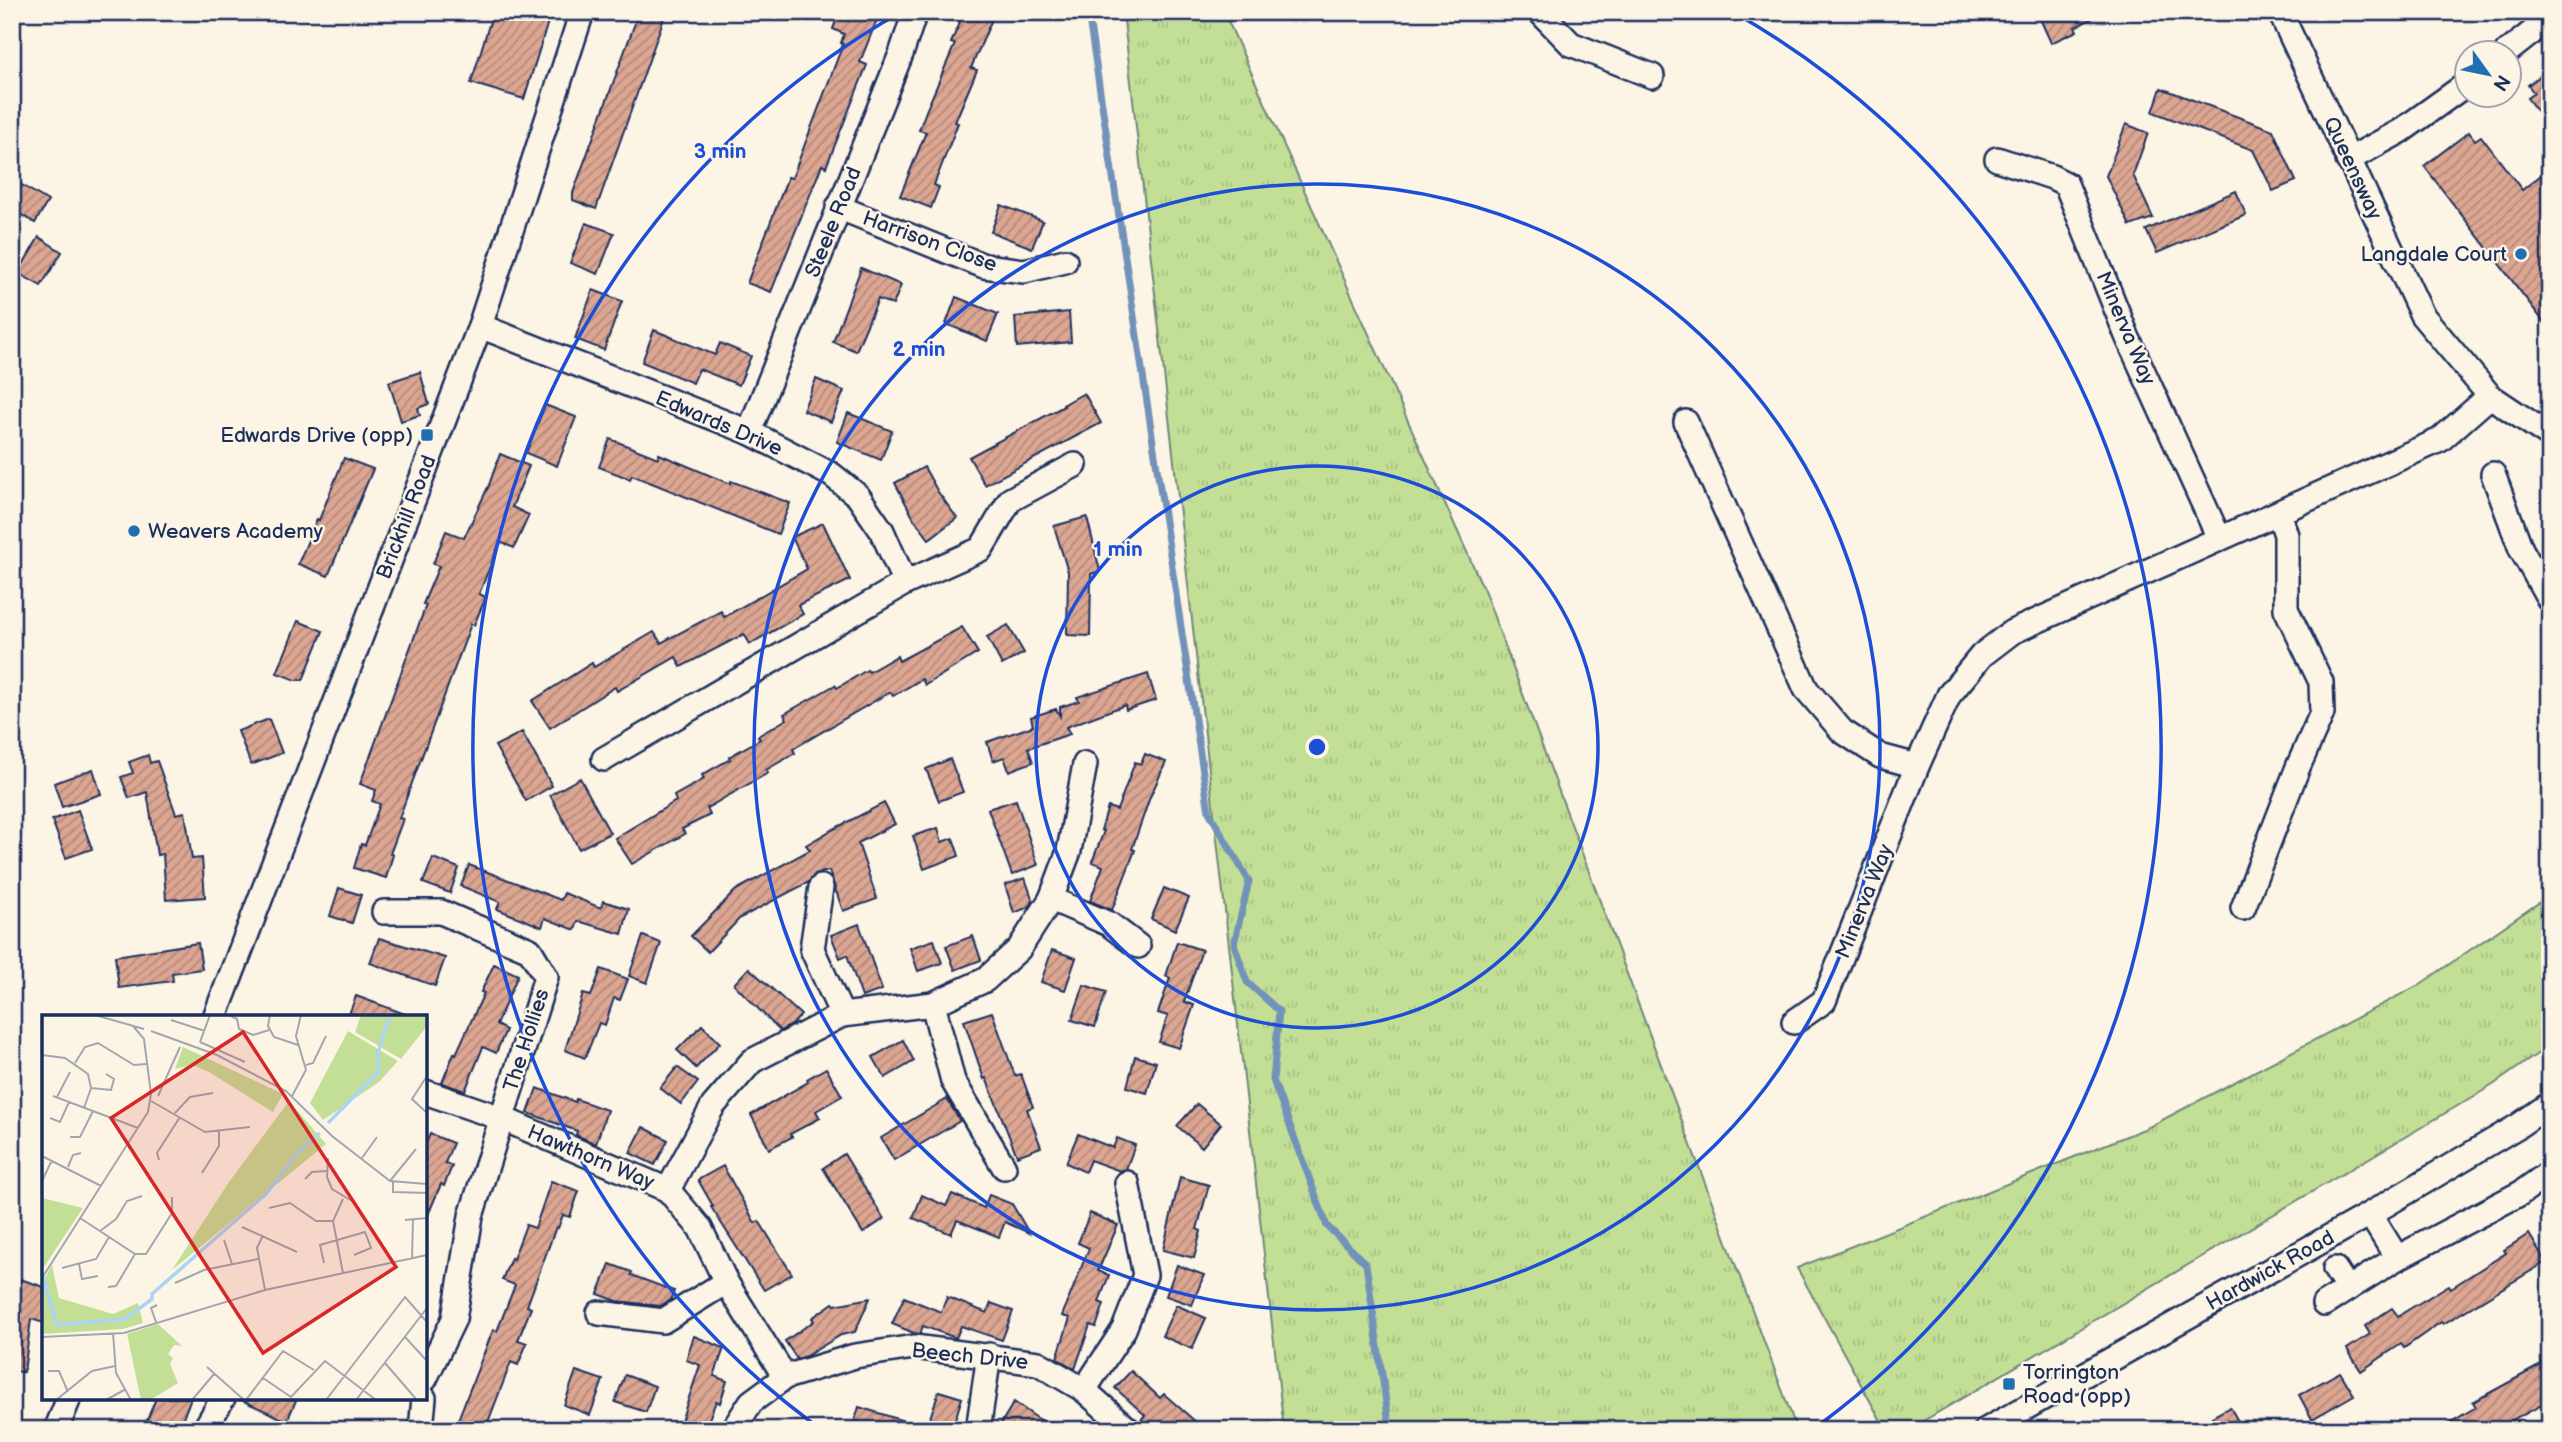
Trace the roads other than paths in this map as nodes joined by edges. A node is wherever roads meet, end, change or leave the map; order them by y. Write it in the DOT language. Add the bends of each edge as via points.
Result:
graph roads {
  1 [pos="582,12"];
  2 [pos="915,12"];
  3 [pos="1540,12"];
  4 [pos="2280,12"];
  5 [pos="2550,19"];
  6 [pos="2524,39"];
  7 [pos="1652,76"];
  8 [pos="2454,93"];
  9 [pos="1997,159"];
  10 [pos="2348,160"];
  11 [pos="838,208"];
  12 [pos="1065,261"];
  13 [pos="480,326"];
  14 [pos="2490,396"];
  15 [pos="1686,422"];
  16 [pos="749,432"];
  17 [pos="2550,436"];
  18 [pos="1075,466"];
  19 [pos="2493,474"];
  20 [pos="2280,513"];
  21 [pos="2219,538"];
  22 [pos="905,583"];
  23 [pos="2550,601"];
  24 [pos="604,760"];
  25 [pos="1086,764"];
  26 [pos="1917,766"];
  27 [pos="821,887"];
  28 [pos="1051,899"];
  29 [pos="2244,908"];
  30 [pos="384,912"];
  31 [pos="1138,946"];
  32 [pos="933,1004"];
  33 [pos="219,1015"];
  34 [pos="842,1015"];
  35 [pos="1794,1022"];
  36 [pos="427,1093"];
  37 [pos="2550,1104"];
  38 [pos="500,1118"];
  39 [pos="1004,1167"];
  40 [pos="2550,1172"];
  41 [pos="1127,1184"];
  42 [pos="668,1190"];
  43 [pos="2370,1214"];
  44 [pos="2397,1258"];
  45 [pos="2335,1269"];
  46 [pos="726,1282"];
  47 [pos="2348,1289"];
  48 [pos="2324,1304"];
  49 [pos="598,1313"];
  50 [pos="989,1355"];
  51 [pos="427,1376"];
  52 [pos="785,1377"];
  53 [pos="1084,1390"];
  54 [pos="67,1400"];
  55 [pos="222,1400"];
  56 [pos="424,1400"];
  57 [pos="206,1427"];
  58 [pos="421,1429"];
  59 [pos="56,1430"];
  60 [pos="733,1430"];
  61 [pos="978,1430"];
  62 [pos="1129,1430"];
  63 [pos="1986,1430"];
  1 -- 13 [label="street, Brickhill Road"];
  2 -- 11 [label="street, Steele Road"];
  3 -- 7 [label="street" via="1571,44"];
  4 -- 10 [label="street, Queensway"];
  5 -- 6 [label="street"];
  8 -- 10 [label="street"];
  9 -- 21 [label="street, Minerva Way" via="2066,184 2127,336"];
  10 -- 14 [label="street, Queensway" via="2423,315"];
  11 -- 12 [label="street, Harrison Close" via="984,266 1024,271"];
  11 -- 16 [label="street, Steele Road"];
  13 -- 16 [label="street, Edwards Drive"];
  13 -- 33 [label="street, Brickhill Road"];
  14 -- 17 [label="street, Queensway"];
  14 -- 20 [label="street, Minerva Way" via="2440,440"];
  15 -- 26 [label="street" via="1806,689 1842,731 1880,756"];
  16 -- 22 [label="street, Edwards Drive" via="832,475 858,496 882,531"];
  18 -- 22 [label="street" via="1010,500 981,549"];
  19 -- 23 [label="street" via="2521,549"];
  20 -- 21 [label="street, Minerva Way"];
  20 -- 29 [label="street" via="2286,535 2286,609 2321,682 2322,713"];
  21 -- 26 [label="street, Minerva Way" via="2012,632 1982,655 1949,695"];
  22 -- 24 [label="street"];
  25 -- 28 [label="street" via="1069,850"];
  26 -- 35 [label="street, Minerva Way" via="1824,1001"];
  27 -- 34 [label="street" via="812,949"];
  28 -- 31 [label="street" via="1109,924"];
  28 -- 32 [label="street" via="1019,949 985,980"];
  30 -- 38 [label="street, The Hollies" via="441,912 530,950 546,977"];
  32 -- 34 [label="street"];
  32 -- 39 [label="street" via="953,1081"];
  34 -- 42 [label="street" via="752,1060 713,1106"];
  36 -- 38 [label="street, Hawthorn Way"];
  37 -- 43 [label="street, Hardwick Road"];
  38 -- 42 [label="street, Hawthorn Way"];
  38 -- 51 [label="street, The Hollies" via="471,1216 454,1319"];
  40 -- 44 [label="street" via="2521,1193"];
  41 -- 53 [label="street" via="1145,1275 1124,1329"];
  42 -- 46 [label="street, Hawthorn Way" via="700,1228"];
  43 -- 44 [label="street"];
  43 -- 63 [label="street, Hardwick Road"];
  44 -- 47 [label="street"];
  45 -- 47 [label="street"];
  46 -- 49 [label="street" via="663,1321"];
  46 -- 52 [label="street, Hawthorn Way"];
  47 -- 48 [label="street"];
  50 -- 52 [label="street, Beech Drive" via="914,1347 855,1356"];
  50 -- 53 [label="street, Beech Drive" via="1038,1363"];
  50 -- 61 [label="street"];
  52 -- 60 [label="street, Beech Drive" via="751,1402"];
  53 -- 62 [label="street, Beech Drive"];
  54 -- 59 [label="street"];
  55 -- 57 [label="street"];
  56 -- 58 [label="street"];
}
